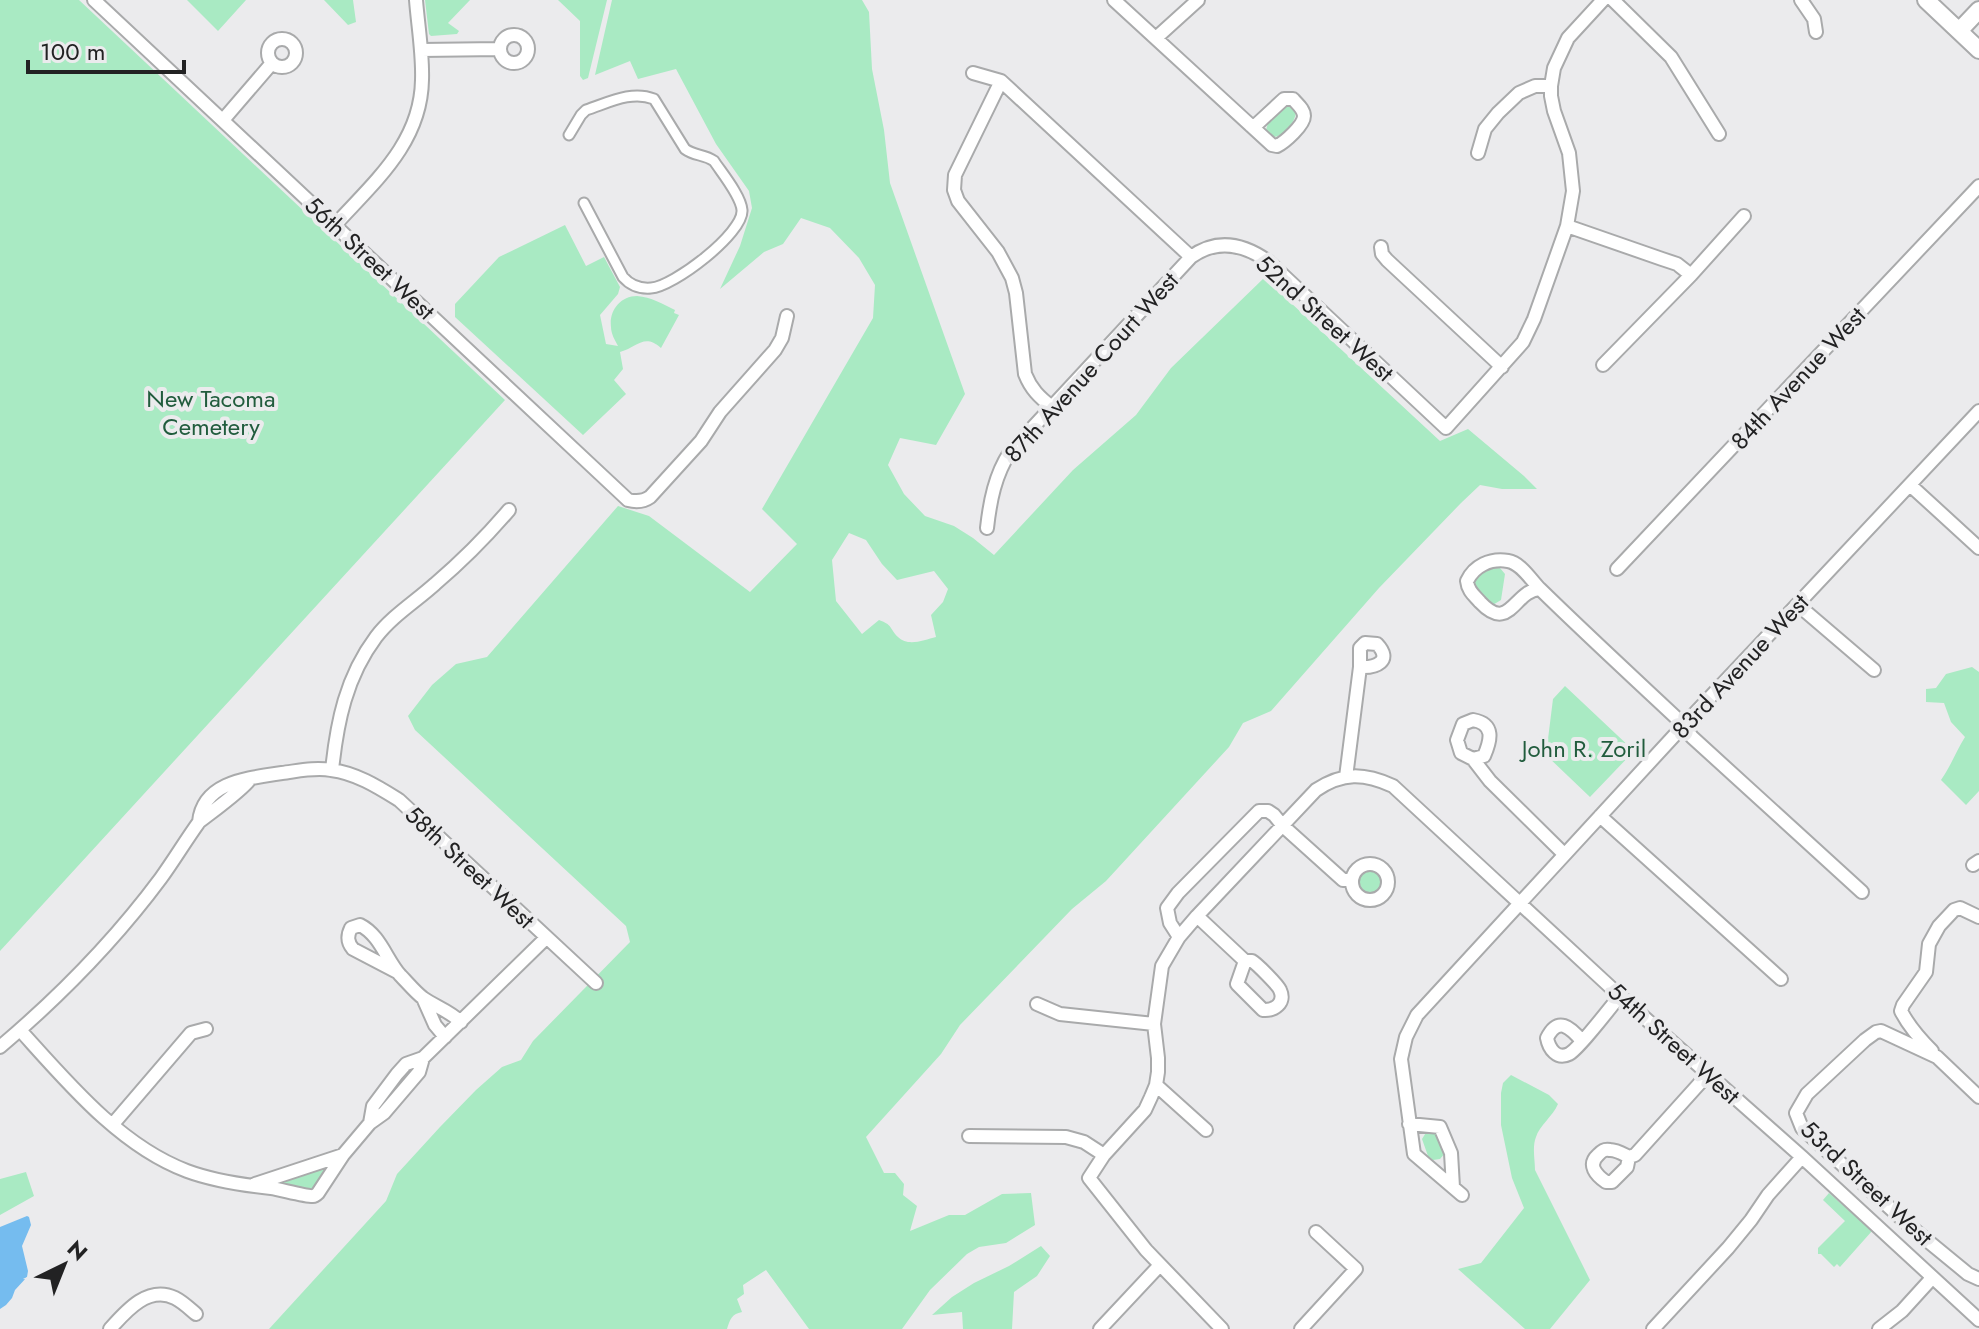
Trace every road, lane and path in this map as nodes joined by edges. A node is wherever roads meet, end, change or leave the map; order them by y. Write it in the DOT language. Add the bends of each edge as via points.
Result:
graph roads {
  1 [pos="94,0"];
  2 [pos="416,0"];
  3 [pos="1114,0"];
  4 [pos="1198,0"];
  5 [pos="1603,0"];
  6 [pos="1613,0"];
  7 [pos="1801,0"];
  8 [pos="1926,0"];
  9 [pos="1979,10"];
  10 [pos="1959,31"];
  11 [pos="1816,32"];
  12 [pos="1156,38"];
  13 [pos="500,49"];
  14 [pos="421,50"];
  15 [pos="1979,50"];
  16 [pos="272,63"];
  17 [pos="973,73"];
  18 [pos="1001,81"];
  19 [pos="1551,86"];
  20 [pos="223,120"];
  21 [pos="1251,126"];
  22 [pos="1719,134"];
  23 [pos="569,135"];
  24 [pos="1478,153"];
  25 [pos="1979,186"];
  26 [pos="584,203"];
  27 [pos="1744,216"];
  28 [pos="335,225"];
  29 [pos="1567,226"];
  30 [pos="1381,247"];
  31 [pos="1191,257"];
  32 [pos="1691,275"];
  33 [pos="787,316"];
  34 [pos="1603,365"];
  35 [pos="1502,367"];
  36 [pos="1052,407"];
  37 [pos="1979,411"];
  38 [pos="1910,485"];
  39 [pos="509,510"];
  40 [pos="987,528"];
  41 [pos="1979,548"];
  42 [pos="1617,569"];
  43 [pos="1540,589"];
  44 [pos="1798,605"];
  45 [pos="1360,667"];
  46 [pos="1874,670"];
  47 [pos="1684,725"];
  48 [pos="1473,759"];
  49 [pos="332,770"];
  50 [pos="1346,777"];
  51 [pos="1600,816"];
  52 [pos="1283,826"];
  53 [pos="1564,854"];
  54 [pos="1352,880"];
  55 [pos="1862,892"];
  56 [pos="1520,901"];
  57 [pos="1197,916"];
  58 [pos="1979,917"];
  59 [pos="1179,937"];
  60 [pos="546,938"];
  61 [pos="1245,961"];
  62 [pos="397,972"];
  63 [pos="1781,979"];
  64 [pos="596,983"];
  65 [pos="1620,996"];
  66 [pos="423,998"];
  67 [pos="1037,1004"];
  68 [pos="461,1022"];
  69 [pos="1154,1024"];
  70 [pos="206,1029"];
  71 [pos="20,1030"];
  72 [pos="445,1037"];
  73 [pos="1582,1041"];
  74 [pos="0,1047"];
  75 [pos="1937,1057"];
  76 [pos="1708,1074"];
  77 [pos="1156,1085"];
  78 [pos="1979,1097"];
  79 [pos="113,1124"];
  80 [pos="1409,1124"];
  81 [pos="1206,1130"];
  82 [pos="969,1136"];
  83 [pos="343,1155"];
  84 [pos="1104,1155"];
  85 [pos="1629,1157"];
  86 [pos="1802,1157"];
  87 [pos="248,1186"];
  88 [pos="1316,1232"];
  89 [pos="1160,1265"];
  90 [pos="1932,1278"];
  91 [pos="1979,1279"];
  92 [pos="196,1314"];
  93 [pos="1979,1320"];
  94 [pos="1218,1328"];
  95 [pos="110,1329"];
  96 [pos="1100,1329"];
  97 [pos="1301,1329"];
  98 [pos="1653,1329"];
  99 [pos="1879,1329"];
  1 -- 20 [label="street, 56th Street West"];
  2 -- 14 [label="street"];
  3 -- 12 [label="street"];
  4 -- 12 [label="street"];
  5 -- 19 [label="street" via="1562,47"];
  6 -- 22 [label="street" via="1671,57"];
  7 -- 11 [label="street"];
  8 -- 10 [label="street"];
  9 -- 10 [label="street"];
  10 -- 15 [label="street"];
  12 -- 21 [label="street"];
  13 -- 14 [label="street"];
  14 -- 28 [label="street" via="422,93 410,135 392,163"];
  16 -- 20 [label="street"];
  17 -- 18 [label="street"];
  18 -- 31 [label="street"];
  18 -- 36 [label="street" via="955,175 954,190 1006,265 1016,293 1025,374 1036,394"];
  19 -- 24 [label="street" via="1519,93 1485,129"];
  19 -- 29 [label="street" via="1571,166"];
  20 -- 28 [label="street, 56th Street West"];
  23 -- 26 [label="street" via="586,110 628,96 648,96 658,103 685,149 714,161 741,203 742,218 716,248 668,284 647,289 623,277"];
  25 -- 42 [label="street, 84th Avenue West"];
  27 -- 32 [label="street"];
  28 -- 33 [label="street, 56th Street West" via="635,502 650,497 701,441 775,350"];
  29 -- 32 [label="street" via="1677,264"];
  29 -- 35 [label="street" via="1534,319"];
  30 -- 35 [label="street" via="1387,260"];
  31 -- 35 [label="street, 52nd Street West" via="1219,245 1259,255 1446,428"];
  31 -- 36 [label="street, 87th Avenue Court West"];
  32 -- 34 [label="street"];
  36 -- 40 [label="street, 87th Avenue Court West" via="1003,463"];
  37 -- 38 [label="street, 83rd Avenue West"];
  38 -- 41 [label="street"];
  38 -- 44 [label="street, 83rd Avenue West"];
  39 -- 49 [label="street" via="375,639 343,701"];
  43 -- 43 [label="street" via="1499,614 1485,608 1467,581 1478,566 1508,561"];
  43 -- 47 [label="street"];
  44 -- 46 [label="street"];
  44 -- 47 [label="street, 83rd Avenue West"];
  45 -- 50 [label="street"];
  47 -- 51 [label="street, 83rd Avenue West"];
  47 -- 55 [label="street"];
  48 -- 53 [label="street"];
  49 -- 60 [label="street, 58th Street West" via="399,800"];
  49 -- 71 [label="street" via="234,781 213,794 199,822 119,929"];
  50 -- 52 [label="street" via="1316,790"];
  50 -- 56 [label="street, 54th Street West" via="1364,776 1393,786"];
  51 -- 53 [label="street, 83rd Avenue West"];
  51 -- 63 [label="street"];
  52 -- 54 [label="street" via="1343,880"];
  52 -- 57 [label="street"];
  52 -- 59 [label="street" via="1268,811 1259,811 1178,893 1167,914"];
  53 -- 56 [label="street, 83rd Avenue West"];
  56 -- 65 [label="street, 54th Street West"];
  56 -- 80 [label="street, 83rd Avenue West" via="1411,1025 1401,1059"];
  57 -- 59 [label="street"];
  57 -- 61 [label="street"];
  58 -- 75 [label="street" via="1960,908 1939,926 1929,944 1926,972 1901,1011"];
  59 -- 69 [label="street" via="1162,966"];
  60 -- 64 [label="street, 58th Street West"];
  60 -- 68 [label="street"];
  62 -- 66 [label="street"];
  65 -- 73 [label="street"];
  65 -- 76 [label="street, 54th Street West"];
  66 -- 68 [label="street"];
  66 -- 72 [label="street"];
  67 -- 69 [label="street" via="1060,1014"];
  68 -- 72 [label="street"];
  69 -- 77 [label="street"];
  70 -- 79 [label="street" via="191,1033"];
  71 -- 74 [label="street"];
  71 -- 79 [label="street"];
  72 -- 83 [label="street"];
  75 -- 78 [label="street, 53rd Street West"];
  75 -- 91 [label="street, 53rd Street West" via="1876,1032 1807,1094 1797,1120 1912,1228"];
  76 -- 85 [label="street"];
  76 -- 86 [label="street, 54th Street West"];
  77 -- 81 [label="street"];
  77 -- 84 [label="street" via="1145,1110"];
  79 -- 87 [label="street" via="173,1165"];
  80 -- 80 [label="street, 83rd Avenue West" via="1414,1154 1458,1191 1440,1127"];
  82 -- 84 [label="street" via="1066,1137"];
  83 -- 87 [label="street"];
  83 -- 87 [label="street" via="313,1196"];
  84 -- 89 [label="street" via="1089,1178"];
  86 -- 90 [label="street, 54th Street West"];
  86 -- 98 [label="street"];
  88 -- 97 [label="street" via="1356,1269"];
  89 -- 94 [label="street"];
  89 -- 96 [label="street"];
  90 -- 93 [label="street, 54th Street West"];
  90 -- 99 [label="street"];
  92 -- 95 [label="street" via="175,1298 154,1296 133,1305"];
}
